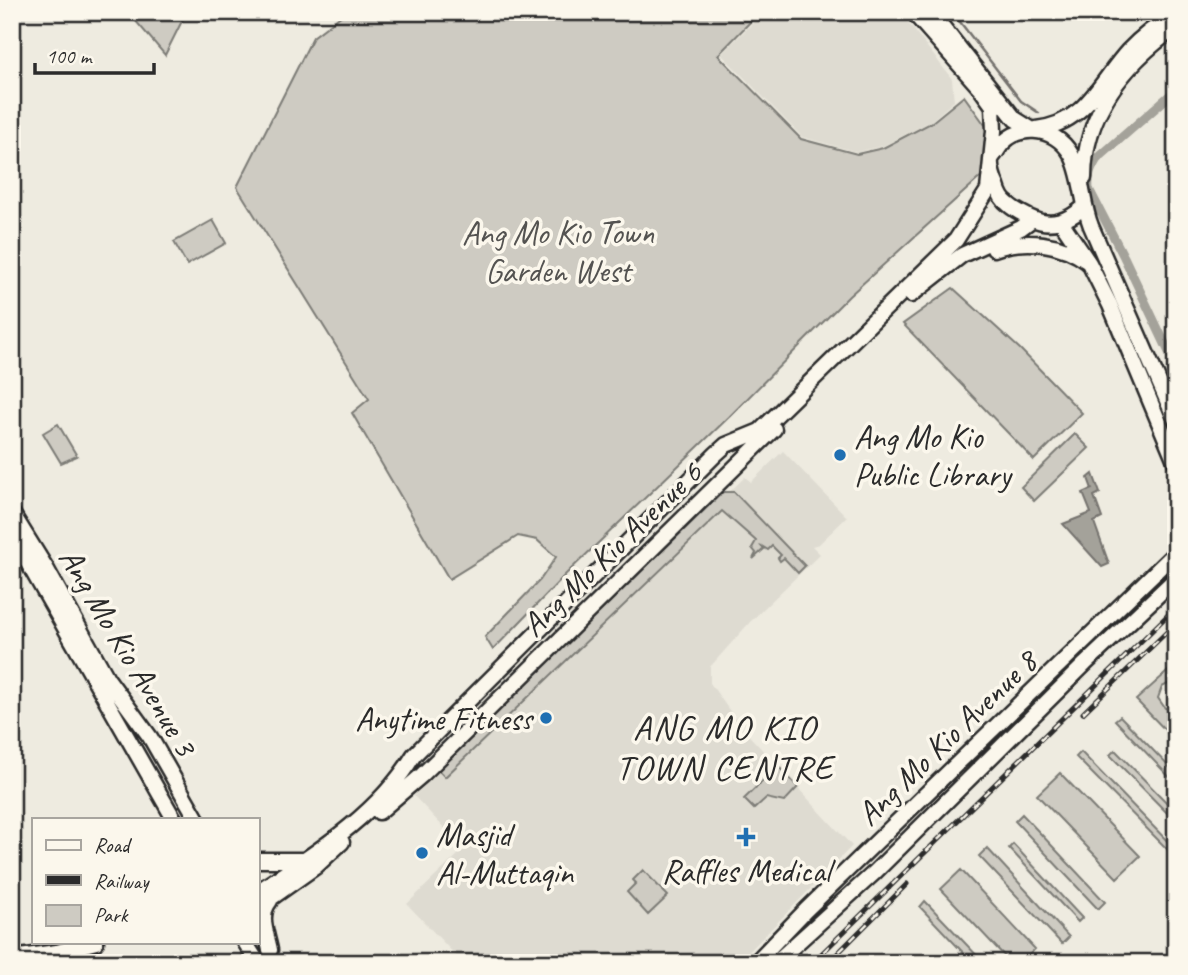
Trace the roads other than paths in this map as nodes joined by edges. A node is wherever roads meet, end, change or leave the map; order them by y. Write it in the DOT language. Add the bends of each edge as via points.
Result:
graph roads {
  1 [pos="913,12"];
  2 [pos="931,12"];
  3 [pos="1176,14"];
  4 [pos="1176,27"];
  5 [pos="956,52"];
  6 [pos="1008,111"];
  7 [pos="1067,118"];
  8 [pos="1031,130"];
  9 [pos="1086,142"];
  10 [pos="991,160"];
  11 [pos="979,205"];
  12 [pos="1084,207"];
  13 [pos="1033,219"];
  14 [pos="1062,223"];
  15 [pos="1008,234"];
  16 [pos="1089,263"];
  17 [pos="908,298"];
  18 [pos="1176,421"];
  19 [pos="1176,463"];
  20 [pos="12,513"];
  21 [pos="12,535"];
  22 [pos="1176,546"];
  23 [pos="1171,557"];
  24 [pos="1172,583"];
  25 [pos="78,639"];
  26 [pos="940,783"];
  27 [pos="952,796"];
  28 [pos="197,816"];
  29 [pos="173,818"];
  30 [pos="259,860"];
  31 [pos="304,860"];
  32 [pos="264,896"];
  33 [pos="259,928"];
  34 [pos="60,944"];
  35 [pos="88,944"];
  36 [pos="247,944"];
  37 [pos="12,952"];
  38 [pos="274,956"];
  39 [pos="12,958"];
  40 [pos="258,963"];
  41 [pos="755,963"];
  42 [pos="775,963"];
  1 -- 5 [label="main road"];
  2 -- 5 [label="main road"];
  3 -- 7 [label="main road" via="1135,44 1084,108"];
  4 -- 9 [label="main road" via="1121,77 1096,113"];
  5 -- 6 [label="main road"];
  5 -- 10 [label="main road" via="993,106"];
  6 -- 7 [label="main road" via="1031,122"];
  6 -- 8 [label="main road"];
  7 -- 8 [label="main road"];
  7 -- 9 [label="main road" via="1062,131 1068,144 1077,147"];
  8 -- 10 [label="main road" via="1005,140"];
  8 -- 12 [label="main road" via="1053,136 1071,154"];
  9 -- 12 [label="main road"];
  10 -- 11 [label="main road, Ang Mo Kio Avenue 6" via="988,190"];
  10 -- 13 [label="main road" via="994,179 1007,204"];
  11 -- 15 [label="main road" via="992,201 1002,205 1013,222"];
  11 -- 31 [label="main road, Ang Mo Kio Avenue 6" via="956,240 760,431 716,454 414,755 382,798"];
  12 -- 14 [label="main road"];
  12 -- 18 [label="main road"];
  13 -- 14 [label="main road"];
  13 -- 15 [label="main road, Ang Mo Kio Avenue 6"];
  14 -- 16 [label="main road"];
  15 -- 17 [label="main road, Ang Mo Kio Avenue 6" via="962,255"];
  16 -- 17 [label="main road" via="1040,243 1010,243 976,256"];
  16 -- 19 [label="main road"];
  17 -- 32 [label="main road, Ang Mo Kio Avenue 6" via="422,775 315,867"];
  20 -- 25 [label="main road, Ang Mo Kio Avenue 3"];
  21 -- 25 [label="main road, Ang Mo Kio Avenue 3"];
  22 -- 23 [label="main road, Ang Mo Kio Avenue 8"];
  23 -- 26 [label="main road, Ang Mo Kio Avenue 8"];
  24 -- 27 [label="main road, Ang Mo Kio Avenue 8"];
  25 -- 28 [label="main road, Ang Mo Kio Avenue 3" via="143,727"];
  25 -- 29 [label="main road, Ang Mo Kio Avenue 3"];
  26 -- 27 [label="main road" via="942,795"];
  26 -- 41 [label="main road, Ang Mo Kio Avenue 8"];
  27 -- 42 [label="main road, Ang Mo Kio Avenue 8"];
  30 -- 31 [label="main road"];
  31 -- 32 [label="main road, Ang Mo Kio Avenue 6"];
  32 -- 38 [label="main road" via="263,917"];
  33 -- 38 [label="main road"];
  34 -- 37 [label="main road"];
  35 -- 39 [label="main road"];
  36 -- 40 [label="main road"];
}
